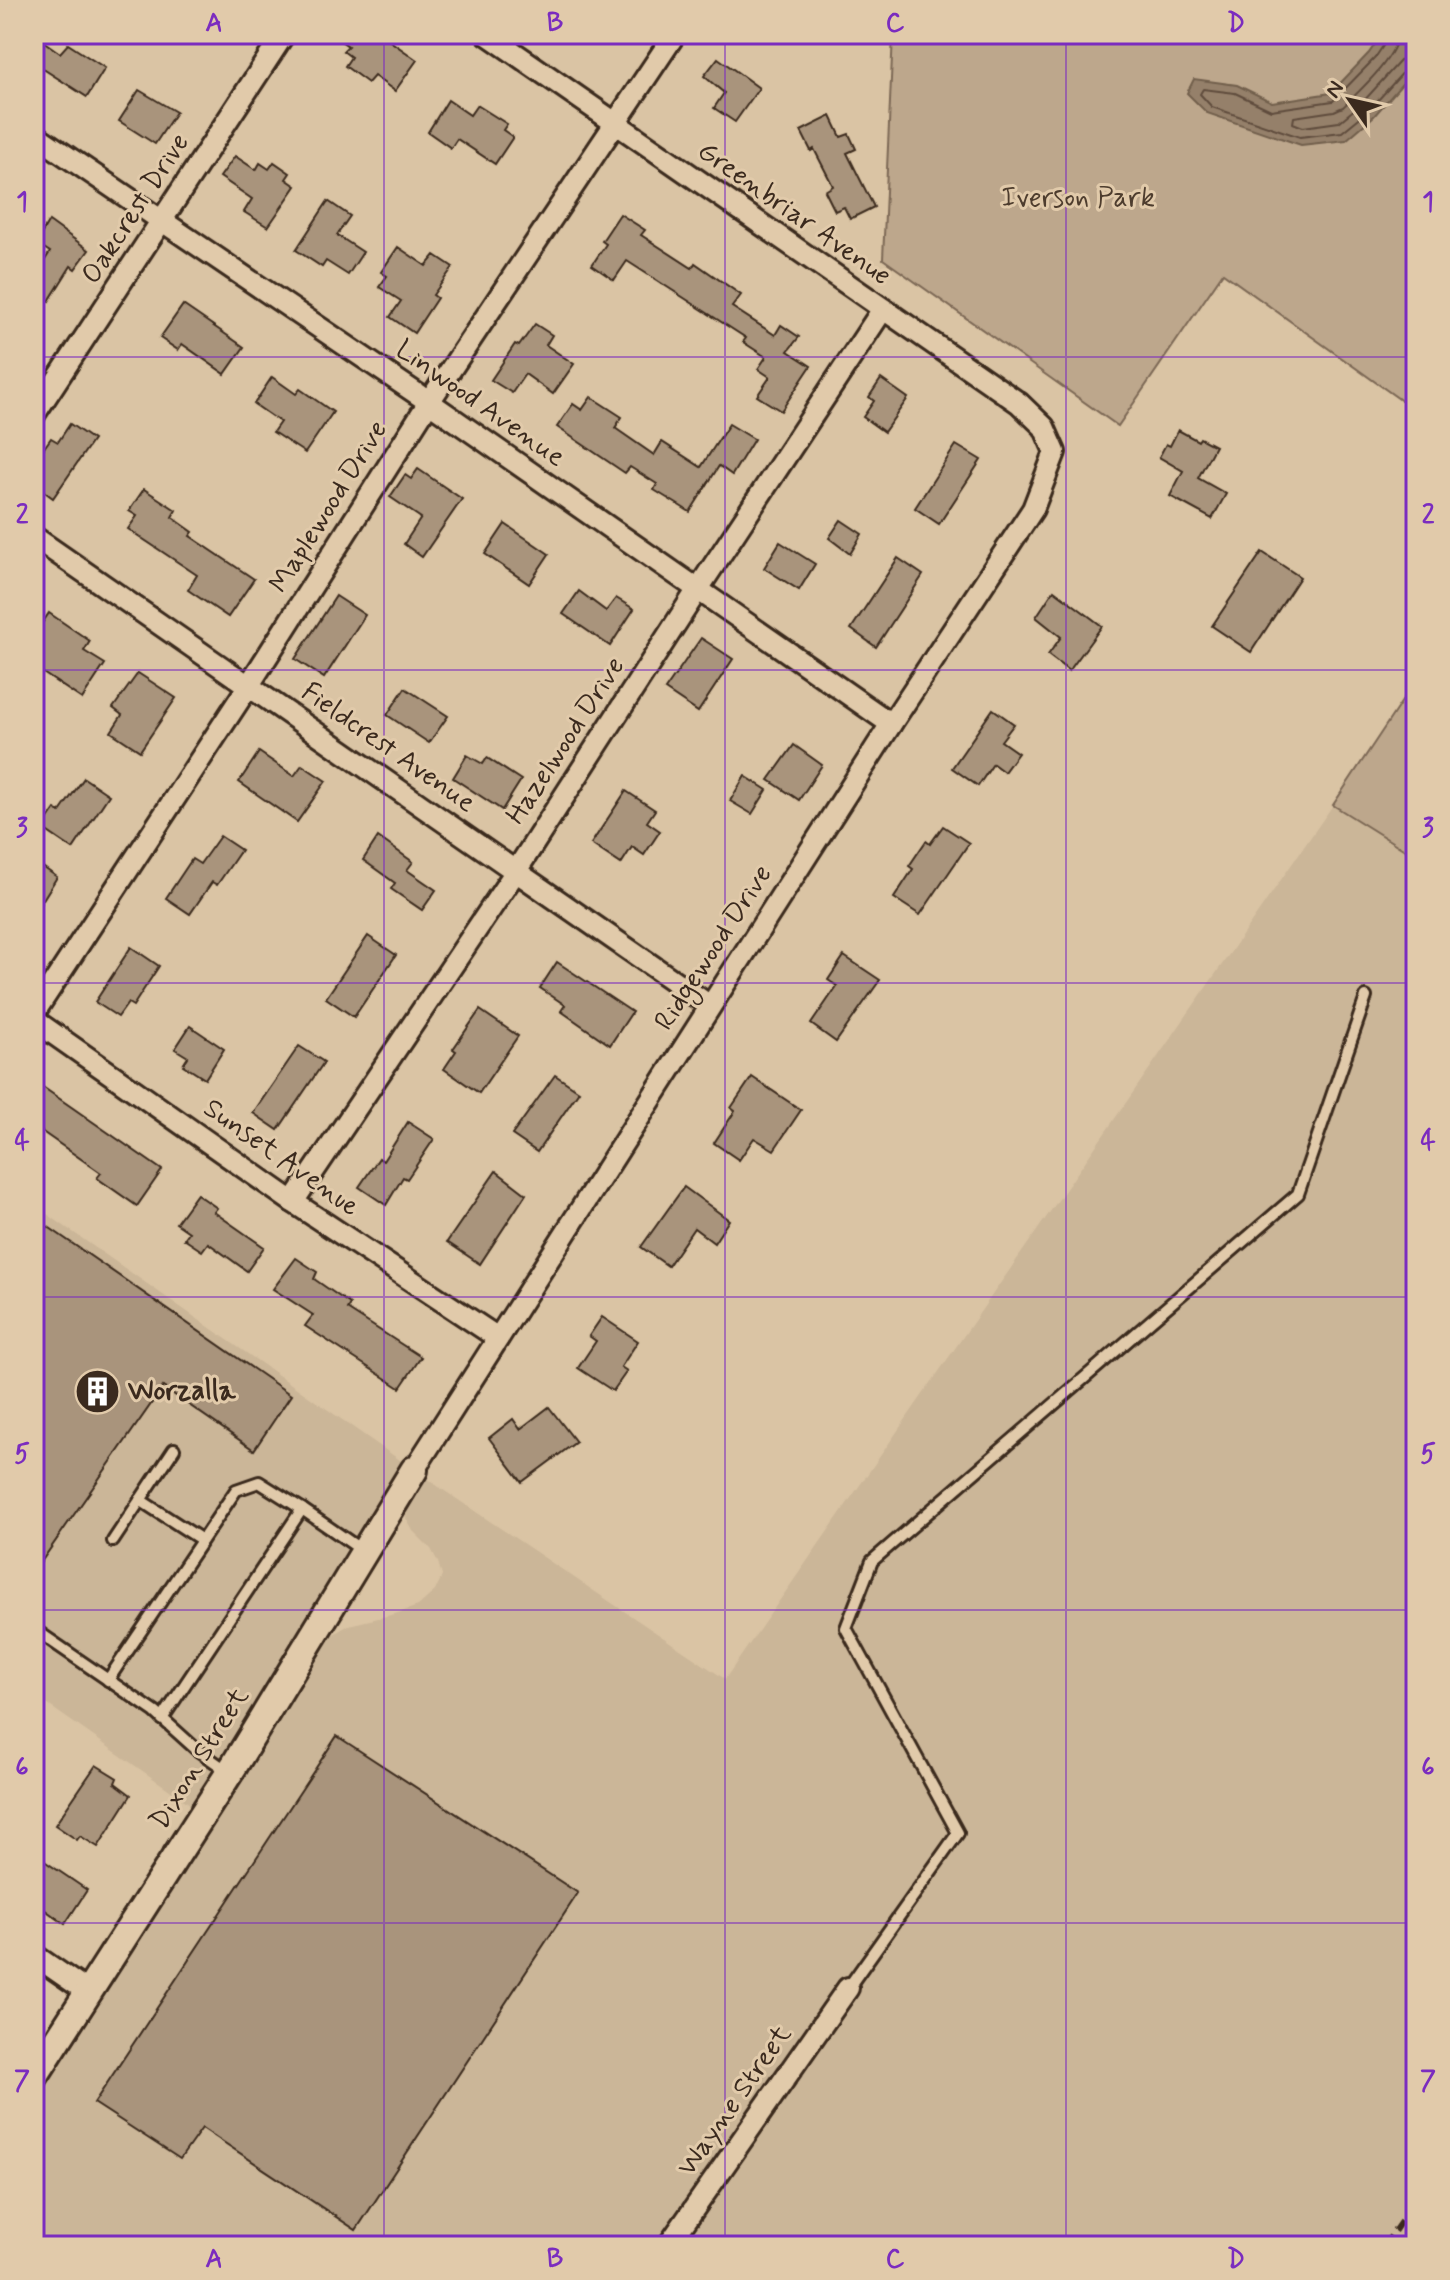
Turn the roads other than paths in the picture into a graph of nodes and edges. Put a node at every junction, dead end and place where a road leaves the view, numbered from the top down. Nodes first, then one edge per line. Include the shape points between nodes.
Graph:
1 (284, 34) edge
2 (487, 34) edge
3 (675, 34) edge
4 (614, 123) junction
5 (34, 134) edge
6 (163, 220) junction
7 (883, 309) junction
8 (429, 402) junction
9 (34, 415) edge
10 (1055, 452) joint
11 (34, 537) edge
12 (698, 589) junction
13 (249, 685) junction
14 (891, 724) junction
15 (516, 871) junction
16 (1366, 997) dead end
17 (710, 1006) junction
18 (34, 1013) edge
19 (34, 1020) edge
20 (293, 1202) junction
21 (498, 1338) junction
22 (174, 1449) dead end
23 (414, 1470) joint
24 (140, 1500) junction
25 (302, 1509) junction
26 (202, 1540) junction
27 (113, 1541) dead end
28 (364, 1551) junction
29 (34, 1629) edge
30 (108, 1680) junction
31 (162, 1719) junction
32 (230, 1773) junction
33 (34, 1955) edge
34 (848, 1988) joint
35 (89, 1993) junction
36 (34, 2077) edge
37 (668, 2246) edge

1 - 6 street, Oakcrest Drive
2 - 4 street, Greenbriar Avenue
3 - 4 street, Maplewood Drive
4 - 7 street, Greenbriar Avenue
4 - 8 street, Maplewood Drive
5 - 6 street, Linwood Avenue
6 - 8 street, Linwood Avenue
6 - 9 street, Oakcrest Drive
7 - 10 street, Greenbriar Avenue via 1019,403 1044,427
7 - 12 street, Hazelwood Drive
8 - 12 street, Linwood Avenue
8 - 13 street, Maplewood Drive
10 - 14 street, Ridgewood Drive via 1033,509
11 - 13 street, Fieldcrest Avenue
12 - 14 street, Linwood Avenue
12 - 15 street, Hazelwood Drive
13 - 15 street, Fieldcrest Avenue
13 - 18 street, Maplewood Drive
14 - 17 street, Ridgewood Drive
15 - 17 street, Fieldcrest Avenue
15 - 20 street, Hazelwood Drive
16 - 34 lane via 1298,1194 872,1561 846,1628 958,1833
17 - 21 street, Ridgewood Drive
19 - 20 street, Sunset Avenue
20 - 21 street, Sunset Avenue
21 - 23 street, Ridgewood Drive
22 - 24 lane
23 - 28 street, Dixon Street
24 - 26 lane
24 - 27 lane
25 - 26 lane via 259,1482 246,1485 236,1490
25 - 28 lane
25 - 31 lane
26 - 30 lane
28 - 32 street, Dixon Street
29 - 30 lane
30 - 31 lane
31 - 32 lane
32 - 35 street, Dixon Street
33 - 35 street
34 - 37 street, Wayne Street
35 - 36 street, Dixon Street

